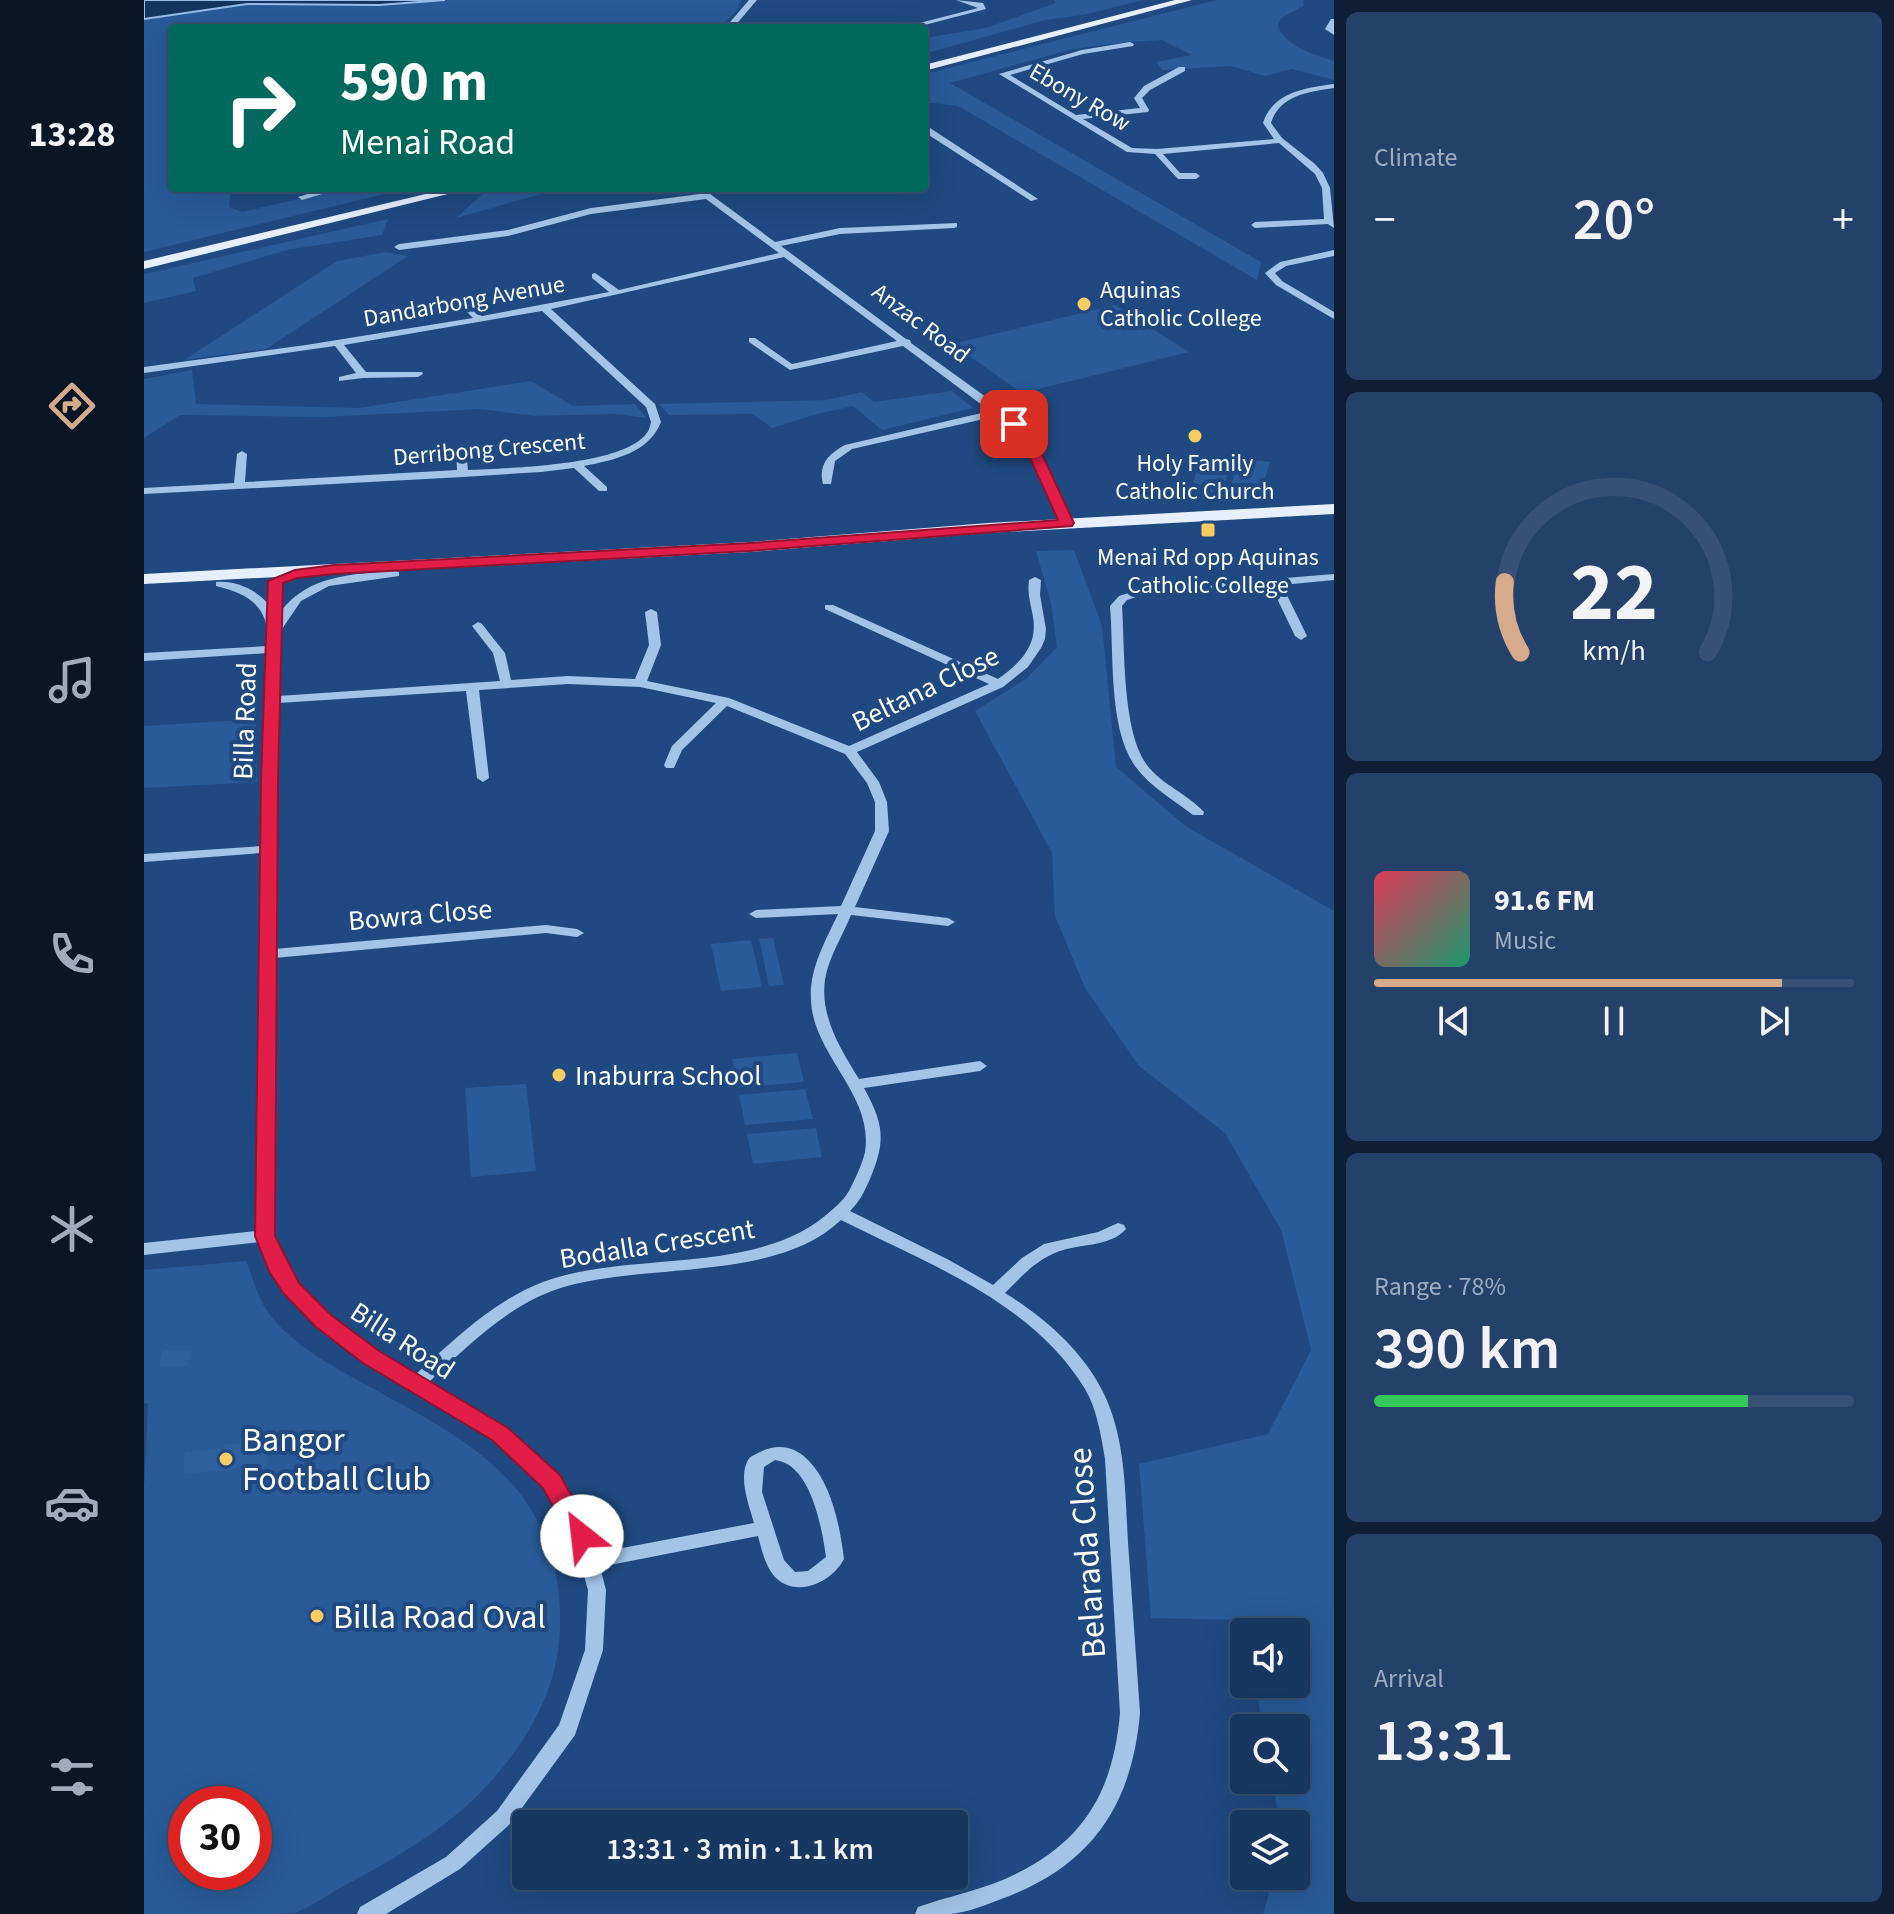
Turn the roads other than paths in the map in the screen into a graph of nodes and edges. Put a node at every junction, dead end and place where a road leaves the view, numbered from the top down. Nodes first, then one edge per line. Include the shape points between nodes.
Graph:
1 (753, 0) edge
2 (960, 0) edge
3 (1166, 0) edge
4 (1187, 0) edge
5 (1334, 21) edge
6 (732, 24) edge
7 (921, 24) edge
8 (1334, 33) edge
9 (1130, 44) dead end
10 (928, 64) edge
11 (928, 64) edge
12 (1182, 69) dead end
13 (1334, 86) edge
14 (1076, 117) junction
15 (928, 131) edge
16 (1277, 141) junction
17 (1157, 152) junction
18 (1196, 176) dead end
19 (1330, 184) edge
20 (314, 192) edge
21 (426, 192) edge
22 (449, 192) edge
23 (702, 192) edge
24 (706, 196) junction
25 (302, 197) dead end
26 (1034, 199) dead end
27 (1332, 223) edge
28 (954, 225) dead end
29 (1255, 225) dead end
30 (774, 245) junction
31 (399, 247) dead end
32 (787, 254) junction
33 (1334, 256) edge
34 (144, 262) edge
35 (595, 276) dead end
36 (617, 293) junction
37 (460, 300) dead end
38 (543, 307) junction
39 (1334, 316) edge
40 (481, 320) junction
41 (752, 340) dead end
42 (907, 342) junction
43 (338, 344) junction
44 (144, 370) edge
45 (418, 374) dead end
46 (363, 375) junction
47 (343, 379) dead end
48 (1000, 412) junction
49 (461, 450) dead end
50 (242, 454) dead end
51 (576, 464) junction
52 (463, 474) junction
53 (827, 482) dead end
54 (239, 485) junction
55 (603, 489) dead end
56 (144, 491) edge
57 (1334, 509) edge
58 (1334, 520) edge
59 (1069, 529) junction
60 (334, 570) junction
61 (395, 574) junction
62 (204, 576) junction
63 (1334, 577) edge
64 (144, 579) edge
65 (1035, 580) dead end
66 (276, 581) junction
67 (1276, 583) junction
68 (220, 584) junction
69 (144, 588) edge
70 (829, 607) dead end
71 (651, 612) dead end
72 (478, 626) dead end
73 (1301, 636) dead end
74 (275, 643) junction
75 (144, 657) edge
76 (506, 683) junction
77 (640, 683) junction
78 (999, 684) junction
79 (472, 686) junction
80 (273, 700) junction
81 (725, 701) junction
82 (849, 751) junction
83 (670, 765) dead end
84 (483, 778) dead end
85 (1198, 812) dead end
86 (269, 849) junction
87 (144, 858) edge
88 (846, 910) junction
89 (756, 914) dead end
90 (948, 922) dead end
91 (577, 933) dead end
92 (267, 954) junction
93 (980, 1066) dead end
94 (856, 1084) junction
95 (840, 1213) junction
96 (1118, 1229) dead end
97 (265, 1236) junction
98 (144, 1249) edge
99 (995, 1293) junction
100 (417, 1383) junction
101 (765, 1528) junction
102 (589, 1562) junction
103 (367, 1914) edge
104 (925, 1914) edge

1 - 6 street
2 - 7 street via 986,9
3 - 10 main road
4 - 11 main road
5 - 8 street via 1329,29
9 - 14 street, Ebony Row via 1003,74
12 - 14 street via 1147,88 1138,98 1145,110
13 - 16 street via 1281,101 1267,123
14 - 17 street, Ebony Row via 1130,150
15 - 26 street
16 - 17 street, Ebony Row
16 - 19 street
17 - 18 street via 1178,176
19 - 27 street
20 - 25 street
21 - 34 main road
22 - 34 main road
23 - 24 street, Anzac Road
24 - 30 street, Anzac Road
24 - 31 street via 591,211 508,233
27 - 29 street
28 - 30 street via 840,231
30 - 32 street, Anzac Road
32 - 36 street, Dandarbong Avenue
32 - 42 street, Anzac Road
33 - 39 street via 1279,277 1279,283
35 - 36 street
36 - 38 street, Dandarbong Avenue
37 - 40 street
38 - 40 street, Dandarbong Avenue
38 - 51 street, Derribong Crescent via 658,417 648,440
40 - 43 street, Dandarbong Avenue
41 - 42 street via 790,367
42 - 48 street, Anzac Road
43 - 44 street, Dandarbong Avenue
43 - 46 street
45 - 46 street
46 - 47 street
48 - 53 street via 849,447 832,455 825,467
48 - 59 street, Anzac Road via 1028,439
49 - 52 street
50 - 54 street
51 - 52 street, Derribong Crescent
51 - 55 street
52 - 54 street, Derribong Crescent
54 - 56 street, Derribong Crescent
57 - 59 main road
58 - 59 main road
59 - 60 main road
59 - 61 main road
60 - 62 main road
60 - 66 main road
61 - 66 main road
61 - 74 street via 329,582 306,591 289,606
62 - 64 main road
62 - 66 main road
63 - 67 street
65 - 78 street, Beltana Close via 1038,646
66 - 68 main road
66 - 74 street, Billa Road
67 - 73 street
67 - 85 street via 1138,593 1116,606 1134,754 1153,778
68 - 69 main road
68 - 74 street via 257,599 271,618
70 - 78 street
71 - 77 street via 655,645
72 - 76 street via 499,653
74 - 75 street
74 - 80 street, Billa Road
76 - 77 street
76 - 79 street
77 - 81 street
78 - 82 street, Beltana Close
79 - 80 street
79 - 84 street
80 - 86 street, Billa Road
81 - 82 street
81 - 83 street via 676,749
82 - 88 street, Bodalla Crescent via 873,782 883,816 882,831
86 - 87 street
86 - 92 street, Billa Road
88 - 89 street
88 - 90 street
88 - 94 street, Bodalla Crescent via 821,967 817,992 822,1022
91 - 92 street, Bowra Close via 546,929
92 - 97 street, Billa Road
93 - 94 street
94 - 95 street, Bodalla Crescent via 873,1127 874,1151 860,1187
95 - 99 street, Belarada Close
95 - 100 street, Bodalla Crescent via 766,1253 582,1276 549,1286 469,1336
96 - 99 street via 1093,1241 1044,1251
97 - 98 street
97 - 100 street, Billa Road via 291,1288 323,1321
99 - 104 street, Belarada Close via 1063,1349 1091,1384 1107,1421 1115,1472 1129,1734 1120,1780 1094,1824 1067,1852 1011,1885
100 - 102 street, Billa Road via 500,1434 551,1481 582,1536
101 - 101 street via 753,1492 755,1463 764,1455 793,1455 813,1479 835,1559 817,1577 790,1576 779,1569
101 - 102 street
102 - 103 street, Billa Road via 597,1590 594,1650 568,1729 504,1817 453,1863

